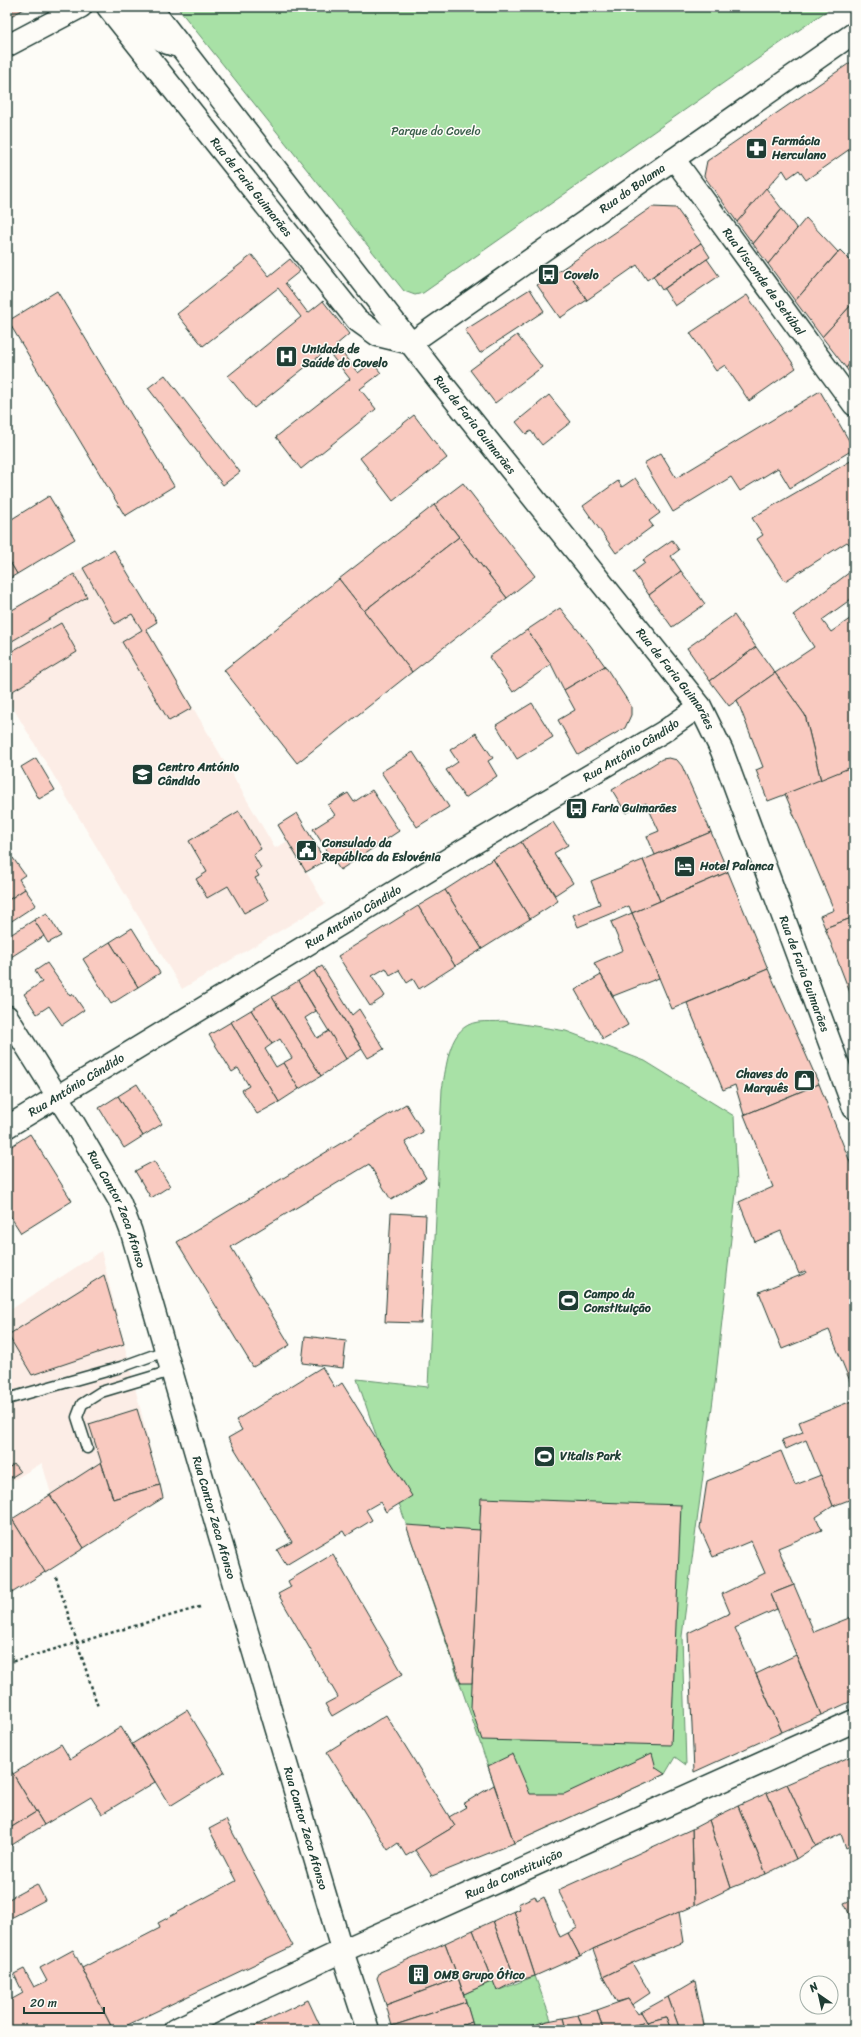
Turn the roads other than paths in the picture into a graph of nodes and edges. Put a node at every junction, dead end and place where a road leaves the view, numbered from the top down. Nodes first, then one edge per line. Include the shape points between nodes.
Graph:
1 (81, 7) edge
2 (108, 7) edge
3 (128, 7) edge
4 (150, 7) edge
5 (854, 33) edge
6 (7, 46) edge
7 (180, 46) junction
8 (674, 159) junction
9 (411, 343) junction
10 (854, 405) edge
11 (700, 706) junction
12 (7, 1016) edge
13 (847, 1076) edge
14 (56, 1097) junction
15 (854, 1108) edge
16 (7, 1127) edge
17 (168, 1361) junction
18 (7, 1399) edge
19 (87, 1448) dead end
20 (854, 1721) edge
21 (342, 1951) junction
22 (175, 2030) edge
23 (368, 2030) edge

1 - 6 street
2 - 9 main road, Rua de Faria Guimarães via 357,320 378,335
3 - 7 street via 160,41 170,46
4 - 7 main road, Rua de Faria Guimarães
5 - 8 street, Rua do Bolama
7 - 9 main road, Rua de Faria Guimarães
8 - 9 street, Rua do Bolama
8 - 10 street, Rua Visconde de Setúbal
9 - 11 main road, Rua de Faria Guimarães
11 - 13 main road, Rua de Faria Guimarães via 722,751
11 - 14 street, Rua António Cândido via 663,732
12 - 14 street, Rua Cantor Zeca Afonso
13 - 15 main road, Rua de Faria Guimarães
14 - 16 street, Rua António Cândido
14 - 17 street, Rua Cantor Zeca Afonso via 120,1202 131,1231
17 - 18 lane via 121,1367
17 - 19 lane via 101,1392 82,1404 77,1416
17 - 21 street, Rua Cantor Zeca Afonso
20 - 21 main road, Rua da Constituição
21 - 22 main road, Rua da Constituição
21 - 23 main road

